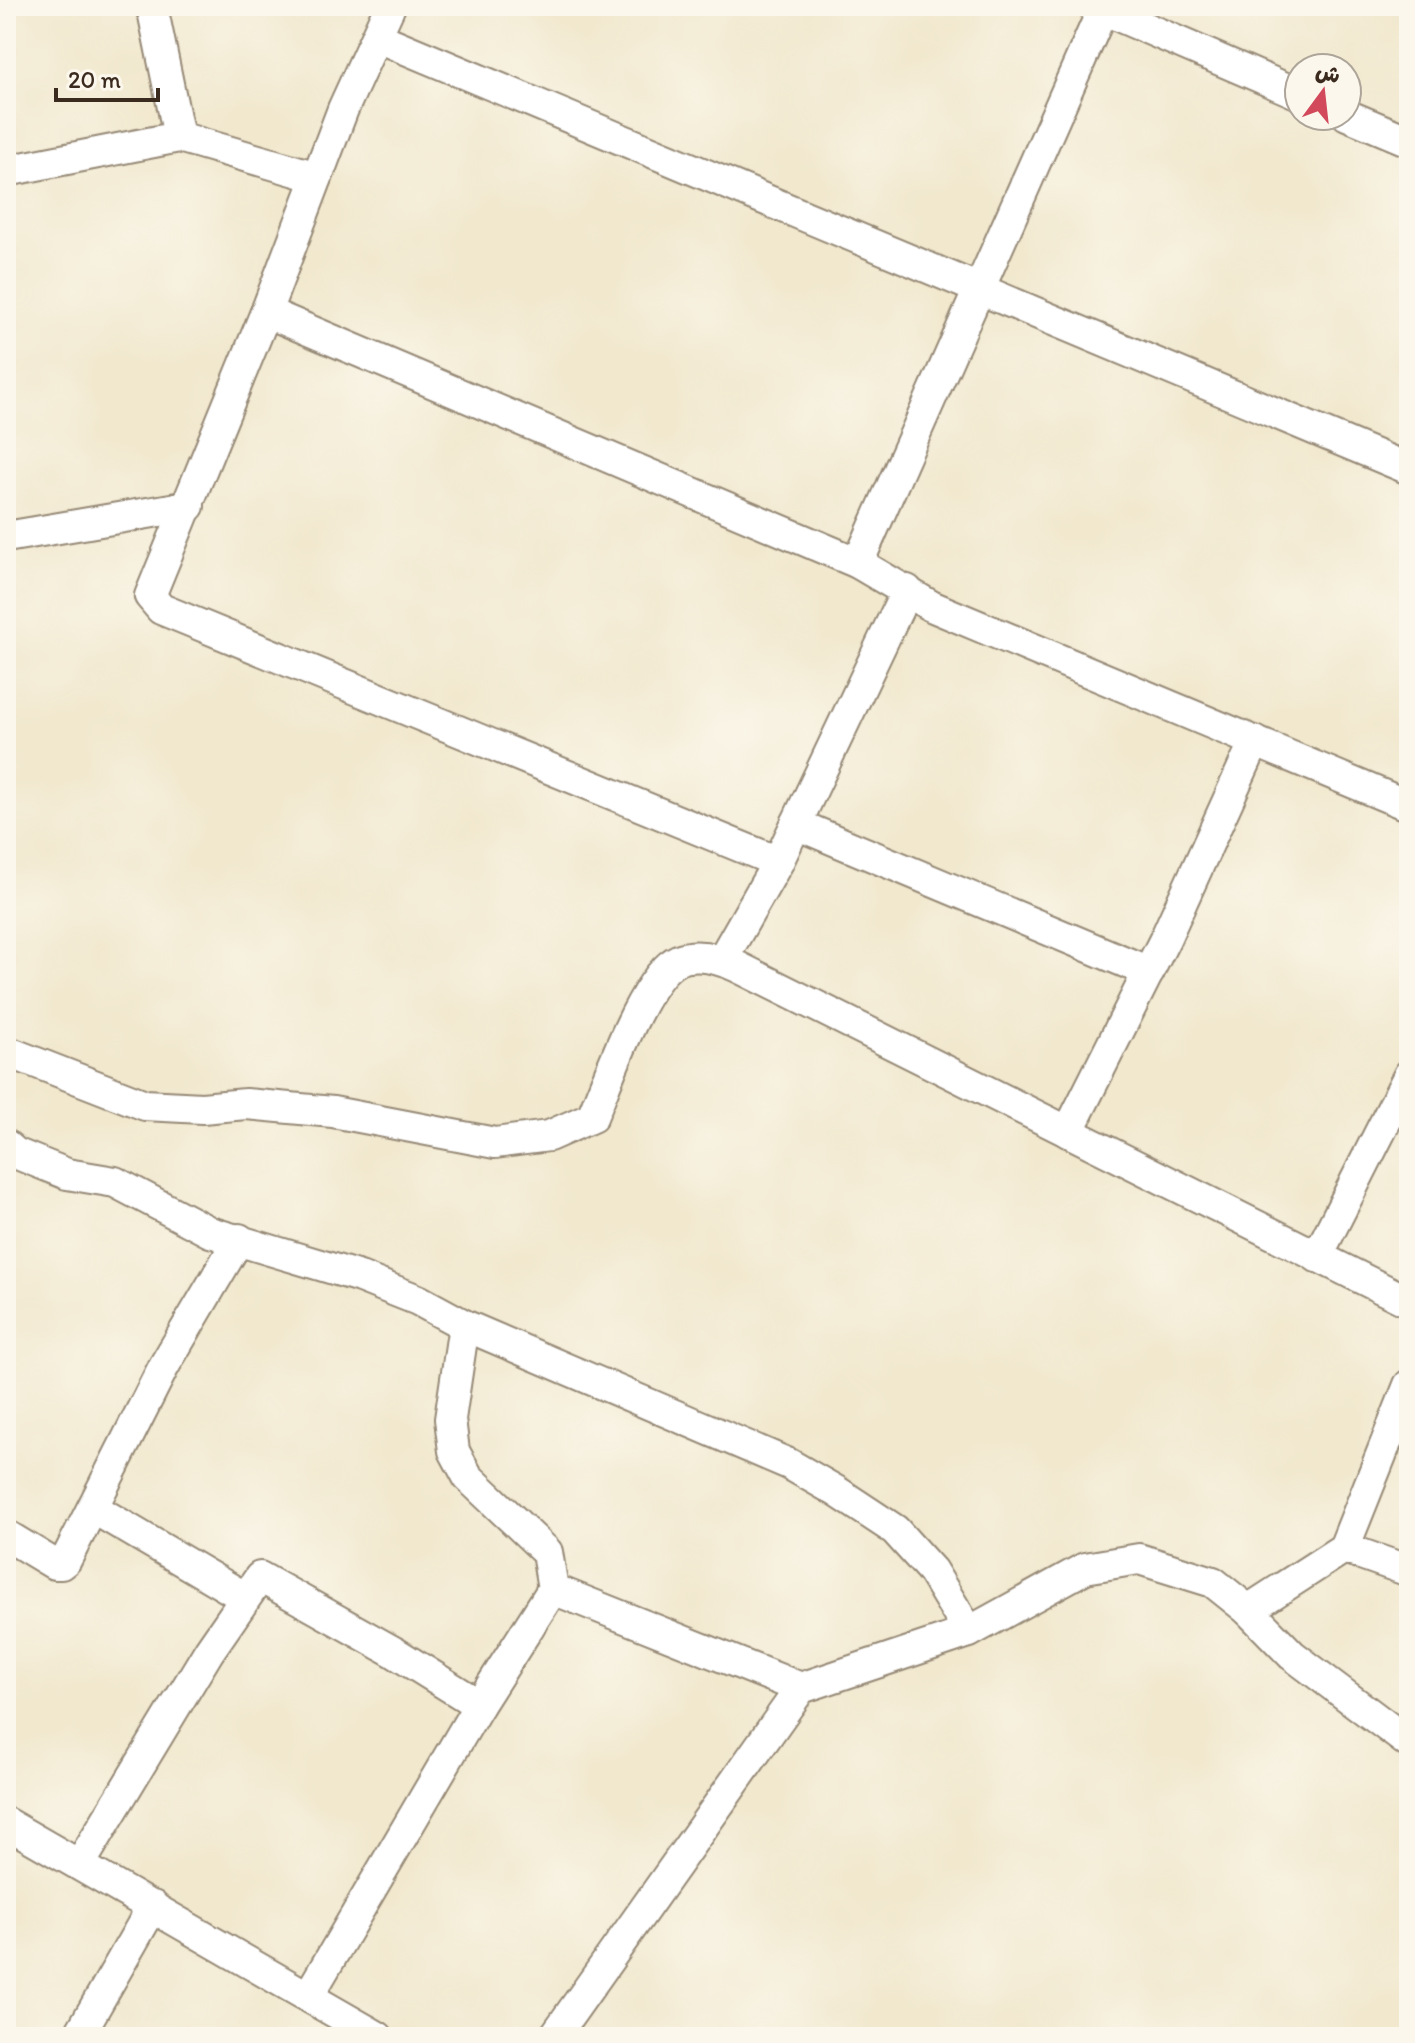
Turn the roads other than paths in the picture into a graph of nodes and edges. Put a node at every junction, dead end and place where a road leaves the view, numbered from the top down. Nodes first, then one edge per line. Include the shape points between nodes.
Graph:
1 (152, 6) edge
2 (390, 6) edge
3 (1099, 8) edge
4 (377, 37) junction
5 (1283, 87) edge
6 (1363, 122) edge
7 (179, 137) junction
8 (1409, 141) edge
9 (6, 171) edge
10 (317, 177) junction
11 (980, 289) junction
12 (266, 312) junction
13 (1409, 469) edge
14 (189, 506) junction
15 (6, 537) edge
16 (858, 563) junction
17 (907, 590) junction
18 (1255, 741) junction
19 (1409, 806) edge
20 (796, 824) junction
21 (778, 862) junction
22 (722, 960) junction
23 (1149, 972) junction
24 (6, 1051) edge
25 (1409, 1075) edge
26 (1397, 1128) edge
27 (1068, 1132) junction
28 (6, 1145) edge
29 (239, 1239) junction
30 (1317, 1257) junction
31 (1409, 1302) edge
32 (464, 1325) junction
33 (1409, 1385) edge
34 (93, 1508) junction
35 (6, 1535) edge
36 (1344, 1548) junction
37 (1409, 1571) edge
38 (553, 1589) junction
39 (244, 1597) junction
40 (1248, 1610) junction
41 (969, 1632) junction
42 (801, 1688) junction
43 (479, 1705) junction
44 (1409, 1743) edge
45 (6, 1823) edge
46 (80, 1864) junction
47 (153, 1906) junction
48 (309, 1995) junction
49 (78, 2037) edge
50 (378, 2037) edge
51 (554, 2037) edge

1 - 7 street
2 - 4 street
3 - 5 street
3 - 11 street
4 - 10 street
4 - 11 street
6 - 8 street
7 - 9 street
7 - 10 street
10 - 12 street
11 - 13 street
11 - 16 street
12 - 14 street
12 - 16 street
14 - 15 street
14 - 21 street via 150,596 161,609
16 - 17 street
17 - 18 street via 931,606
17 - 20 street
18 - 19 street
18 - 23 street
20 - 21 street
20 - 23 street
21 - 22 street
22 - 24 street via 676,960 653,983 592,1117 549,1136 495,1143 333,1112 246,1104 145,1105
22 - 27 street
23 - 27 street
25 - 26 street
26 - 30 street
27 - 30 street
28 - 29 street via 67,1174 115,1182 196,1226
29 - 32 street via 360,1277
29 - 34 street via 164,1366
30 - 31 street
32 - 38 street via 450,1419 454,1451 468,1477 547,1552
32 - 41 street via 762,1452 836,1491 895,1530 932,1571
33 - 36 street
34 - 35 street via 61,1564
34 - 39 street
36 - 37 street
36 - 40 street
38 - 42 street
38 - 43 street
39 - 43 street via 254,1580 269,1579
39 - 46 street
40 - 41 street via 1213,1582 1139,1559 1085,1568
40 - 44 street via 1292,1655
41 - 42 street
42 - 51 street
43 - 48 street
45 - 46 street
46 - 47 street
47 - 48 street
47 - 49 street
48 - 50 street

